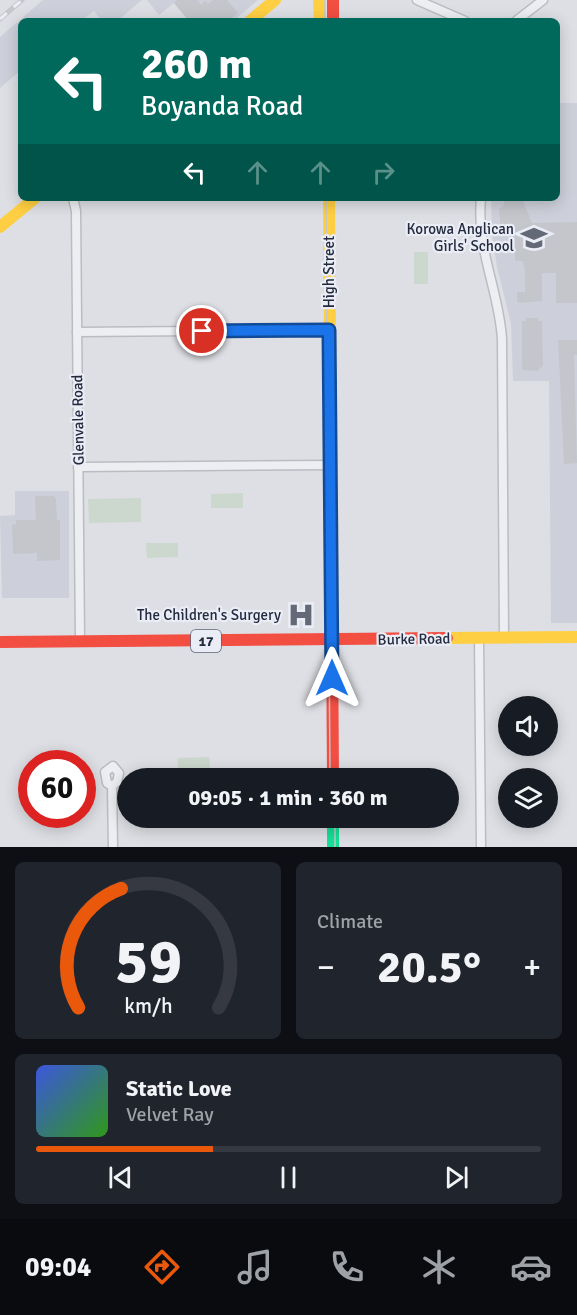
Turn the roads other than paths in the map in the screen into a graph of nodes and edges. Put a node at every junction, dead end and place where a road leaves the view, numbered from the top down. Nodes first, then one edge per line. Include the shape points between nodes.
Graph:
1 (275, 0) edge
2 (320, 0) edge
3 (333, 0) edge
4 (417, 0) edge
5 (543, 0) edge
6 (254, 18) edge
7 (320, 18) edge
8 (333, 18) edge
9 (458, 18) edge
10 (520, 18) edge
11 (31, 201) edge
12 (74, 201) edge
13 (329, 201) edge
14 (481, 201) edge
15 (0, 227) edge
16 (329, 330) junction
17 (77, 332) junction
18 (330, 465) junction
19 (78, 467) junction
20 (577, 637) edge
21 (479, 638) junction
22 (504, 638) junction
23 (332, 640) junction
24 (0, 642) edge
25 (80, 642) junction
26 (333, 768) edge
27 (112, 786) dead end
28 (333, 828) edge
29 (113, 847) edge
30 (333, 847) edge
31 (481, 847) edge

1 - 6 main road
2 - 7 main road
3 - 8 main road
4 - 9 street
5 - 10 street
11 - 15 main road
12 - 17 street, Glenvale Road
13 - 16 main road, High Street
14 - 22 street via 483,253 498,306 502,339
16 - 17 street
16 - 18 main road, High Street
17 - 19 street, Glenvale Road
18 - 19 street
18 - 23 main road, High Street
19 - 25 street, Glenvale Road
20 - 22 main road, Burke Road / 17
21 - 22 main road, Burke Road / 17
21 - 23 main road, Burke Road / 17
21 - 31 street
23 - 25 main road, Burke Road / 17
23 - 26 main road, High Street
24 - 25 main road, Burke Road / 17
27 - 29 street
28 - 30 main road

